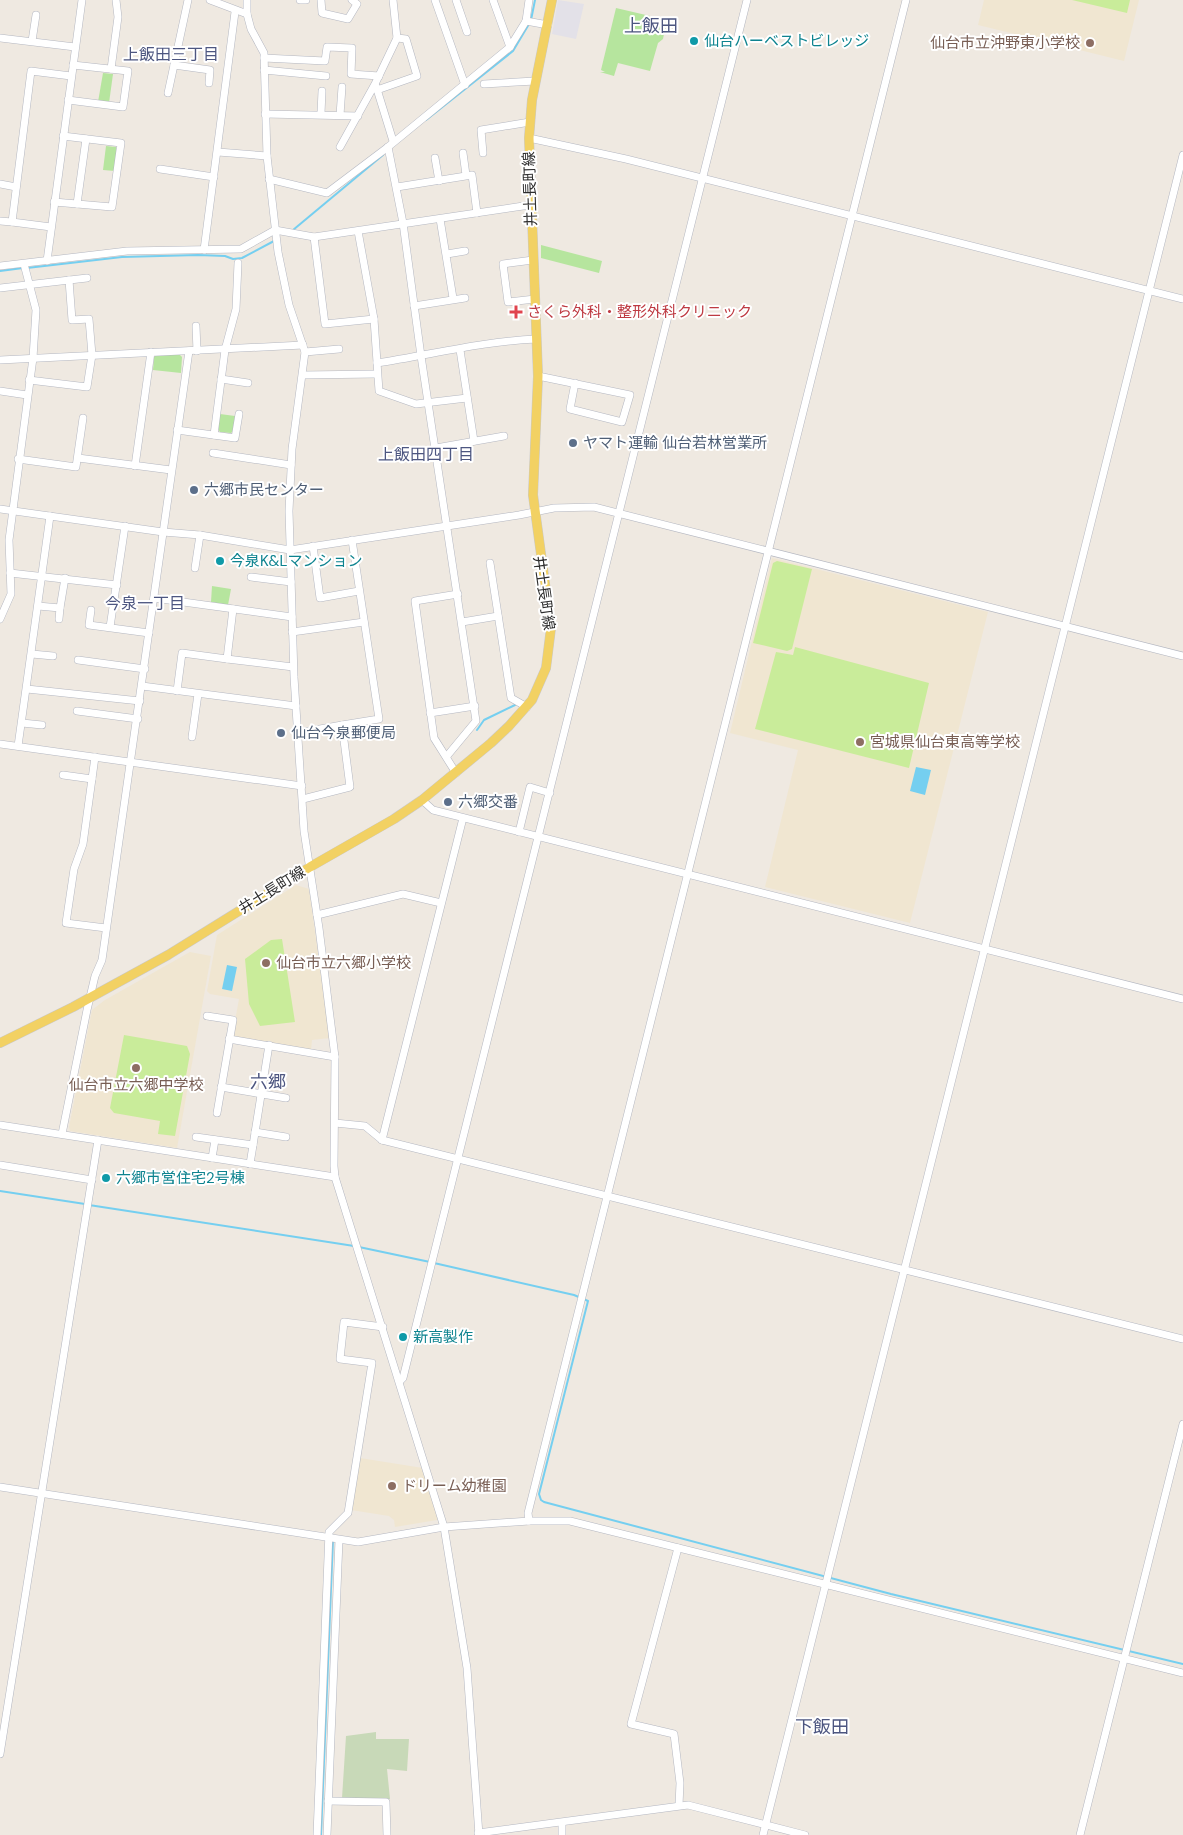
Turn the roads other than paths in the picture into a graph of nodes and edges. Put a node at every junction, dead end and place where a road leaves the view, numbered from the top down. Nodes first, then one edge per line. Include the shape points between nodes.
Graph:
1 (82, 0) edge
2 (116, 0) edge
3 (188, 0) edge
4 (210, 0) edge
5 (230, 0) edge
6 (246, 0) edge
7 (300, 0) edge
8 (306, 0) edge
9 (322, 0) edge
10 (352, 0) edge
11 (394, 0) edge
12 (435, 0) edge
13 (456, 0) edge
14 (493, 0) edge
15 (529, 0) edge
16 (552, 0) edge
17 (747, 0) edge
18 (906, 0) edge
19 (233, 10) junction
20 (247, 14) junction
21 (36, 15) dead end
22 (530, 22) junction
23 (548, 25) junction
24 (467, 32) dead end
25 (0, 38) edge
26 (397, 38) junction
27 (32, 41) junction
28 (75, 47) junction
29 (510, 47) junction
30 (264, 58) junction
31 (73, 65) junction
32 (174, 65) junction
33 (111, 69) junction
34 (264, 70) junction
35 (71, 76) junction
36 (326, 76) dead end
37 (379, 76) junction
38 (535, 81) junction
39 (209, 83) dead end
40 (484, 84) dead end
41 (465, 85) junction
42 (342, 87) dead end
43 (376, 87) junction
44 (322, 92) dead end
45 (168, 93) dead end
46 (68, 100) junction
47 (321, 113) junction
48 (265, 114) junction
49 (340, 114) junction
50 (358, 116) junction
51 (530, 122) junction
52 (63, 136) junction
53 (529, 138) junction
54 (86, 139) junction
55 (340, 146) dead end
56 (390, 148) junction
57 (218, 152) junction
58 (463, 153) dead end
59 (483, 153) dead end
60 (1183, 155) edge
61 (267, 156) junction
62 (435, 158) dead end
63 (160, 169) dead end
64 (466, 176) junction
65 (214, 178) junction
66 (269, 179) junction
67 (704, 179) junction
68 (439, 181) junction
69 (0, 184) edge
70 (16, 187) junction
71 (397, 187) junction
72 (54, 202) junction
73 (77, 204) junction
74 (530, 206) junction
75 (477, 213) junction
76 (853, 216) junction
77 (440, 219) junction
78 (0, 221) edge
79 (12, 222) junction
80 (403, 223) junction
81 (51, 227) junction
82 (275, 230) junction
83 (358, 231) junction
84 (314, 237) junction
85 (204, 250) junction
86 (465, 251) dead end
87 (447, 254) junction
88 (533, 260) junction
89 (47, 261) junction
90 (238, 263) dead end
91 (0, 266) edge
92 (25, 267) junction
93 (87, 278) dead end
94 (68, 280) junction
95 (30, 284) junction
96 (0, 288) edge
97 (1150, 291) junction
98 (453, 298) junction
99 (465, 298) dead end
100 (535, 299) junction
101 (1183, 299) edge
102 (414, 306) junction
103 (374, 320) junction
104 (196, 326) dead end
105 (538, 339) junction
106 (304, 348) junction
107 (340, 349) dead end
108 (225, 350) junction
109 (460, 350) junction
110 (189, 351) junction
111 (197, 351) junction
112 (151, 352) junction
113 (92, 355) junction
114 (421, 356) junction
115 (33, 358) junction
116 (0, 360) edge
117 (377, 363) junction
118 (378, 374) junction
119 (303, 375) junction
120 (538, 376) junction
121 (222, 379) junction
122 (28, 380) junction
123 (248, 383) dead end
124 (575, 383) junction
125 (0, 391) edge
126 (27, 395) junction
127 (467, 398) junction
128 (429, 404) junction
129 (239, 414) dead end
130 (83, 418) dead end
131 (177, 430) junction
132 (214, 435) junction
133 (504, 436) dead end
134 (474, 441) junction
135 (436, 448) junction
136 (213, 453) dead end
137 (78, 458) junction
138 (18, 459) junction
139 (291, 465) junction
140 (135, 466) junction
141 (171, 470) junction
142 (0, 509) edge
143 (11, 511) junction
144 (534, 512) junction
145 (620, 512) junction
146 (50, 516) junction
147 (125, 526) junction
148 (448, 526) junction
149 (163, 532) junction
150 (200, 535) junction
151 (352, 540) junction
152 (313, 546) junction
153 (290, 550) junction
154 (768, 551) junction
155 (490, 563) dead end
156 (195, 568) dead end
157 (10, 573) junction
158 (43, 575) junction
159 (251, 577) dead end
160 (65, 578) junction
161 (291, 582) junction
162 (117, 585) junction
163 (359, 591) junction
164 (458, 594) junction
165 (154, 598) junction
166 (38, 606) junction
167 (60, 608) junction
168 (233, 609) junction
169 (91, 610) dead end
170 (1, 615) edge
171 (498, 616) junction
172 (292, 617) junction
173 (60, 619) dead end
174 (364, 622) junction
175 (462, 622) junction
176 (110, 627) junction
177 (1066, 627) junction
178 (292, 632) junction
179 (149, 633) junction
180 (32, 654) junction
181 (53, 656) dead end
182 (1183, 656) edge
183 (226, 659) junction
184 (78, 660) dead end
185 (293, 668) junction
186 (145, 669) junction
187 (142, 686) junction
188 (27, 689) junction
189 (177, 691) junction
190 (198, 694) junction
191 (140, 701) junction
192 (296, 706) junction
193 (475, 706) junction
194 (527, 707) junction
195 (77, 711) dead end
196 (430, 713) junction
197 (138, 719) junction
198 (22, 723) junction
199 (42, 725) dead end
200 (342, 725) junction
201 (298, 733) junction
202 (192, 737) dead end
203 (0, 744) edge
204 (18, 746) junction
205 (447, 756) junction
206 (95, 757) junction
207 (132, 762) junction
208 (456, 773) junction
209 (63, 774) dead end
210 (92, 779) junction
211 (302, 786) junction
212 (550, 792) junction
213 (303, 799) junction
214 (422, 800) junction
215 (463, 818) junction
216 (519, 832) junction
217 (539, 837) junction
218 (310, 866) junction
219 (688, 874) junction
220 (442, 902) junction
221 (317, 915) junction
222 (106, 928) junction
223 (985, 948) junction
224 (90, 998) junction
225 (1183, 999) edge
226 (207, 1016) dead end
227 (230, 1040) junction
228 (0, 1043) edge
229 (269, 1045) junction
230 (335, 1057) junction
231 (221, 1087) junction
232 (261, 1093) junction
233 (286, 1098) dead end
234 (217, 1113) dead end
235 (335, 1123) junction
236 (0, 1125) edge
237 (255, 1132) junction
238 (62, 1134) junction
239 (196, 1137) dead end
240 (286, 1137) dead end
241 (98, 1140) junction
242 (215, 1140) junction
243 (382, 1140) junction
244 (253, 1145) junction
245 (212, 1158) junction
246 (458, 1158) junction
247 (250, 1164) junction
248 (0, 1165) edge
249 (335, 1177) junction
250 (92, 1180) junction
251 (607, 1196) junction
252 (904, 1272) junction
253 (383, 1327) junction
254 (1183, 1339) edge
255 (400, 1381) junction
256 (1183, 1424) edge
257 (0, 1488) edge
258 (43, 1494) junction
259 (529, 1521) junction
260 (444, 1527) junction
261 (334, 1539) junction
262 (678, 1548) junction
263 (827, 1583) junction
264 (1126, 1654) junction
265 (1183, 1673) edge
266 (0, 1754) edge
267 (328, 1801) junction
268 (679, 1805) junction
269 (562, 1823) junction
270 (765, 1825) junction
271 (479, 1834) edge
272 (317, 1835) edge
273 (327, 1835) edge
274 (387, 1835) edge
275 (562, 1835) edge
276 (763, 1835) edge
277 (805, 1835) edge
278 (1080, 1835) edge

1 - 28 street
2 - 33 street via 118,16
3 - 32 street
4 - 19 street
5 - 19 street
6 - 20 street
7 - 8 street
9 - 10 street via 322,12 348,19 357,4
11 - 26 street
12 - 41 street
13 - 24 street
14 - 29 street
15 - 22 street
16 - 23 main road, 井土長町線
17 - 67 street
18 - 76 street
19 - 20 street
19 - 57 street
20 - 30 street
21 - 27 street
22 - 23 street
22 - 29 street
23 - 38 main road, 井土長町線
25 - 27 street
26 - 37 street
26 - 43 street via 406,39 418,76
27 - 28 street
28 - 31 street
29 - 41 street
30 - 34 street
30 - 37 street via 325,61 327,47 352,48 351,74
31 - 33 street
31 - 35 street
32 - 39 street via 210,70
32 - 45 street
33 - 46 street via 128,71 123,107
34 - 36 street
34 - 48 street
35 - 46 street
35 - 70 street via 31,71
37 - 43 street
38 - 40 street
38 - 51 main road, 井土長町線
41 - 56 street
42 - 49 street
43 - 50 street
43 - 56 street
44 - 47 street
46 - 52 street
47 - 48 street
47 - 49 street
48 - 61 street
49 - 50 street
50 - 55 street
51 - 53 main road, 井土長町線
51 - 59 street via 481,130
52 - 54 street
52 - 72 street
53 - 67 street
53 - 74 main road, 井土長町線
54 - 73 street
54 - 73 street via 121,143 112,207
56 - 66 street via 327,193
56 - 71 street
57 - 61 street
57 - 65 street
58 - 64 street
60 - 97 street
61 - 66 street
62 - 68 street
63 - 65 street
64 - 68 street
64 - 75 street via 472,175
65 - 85 street
66 - 82 street
67 - 76 street
67 - 145 street
68 - 71 street
69 - 70 street
70 - 79 street
71 - 80 street
72 - 73 street
72 - 81 street
74 - 75 street
74 - 88 main road, 井土長町線
75 - 77 street
76 - 97 street
76 - 154 street
77 - 80 street
77 - 87 street
78 - 79 street
79 - 81 street
80 - 83 street
80 - 102 street
81 - 89 street
82 - 84 street
82 - 85 street via 241,249
82 - 106 street via 289,304
83 - 84 street
83 - 103 street
84 - 103 street via 325,324
85 - 89 street via 127,251
86 - 87 street
87 - 98 street
88 - 100 main road, 井土長町線
88 - 100 street via 503,264 508,302
89 - 92 street
90 - 108 street via 236,309
91 - 92 street
92 - 95 street
93 - 94 street
94 - 95 street
94 - 113 street via 72,320 89,319
95 - 96 street
95 - 115 street via 36,310
97 - 101 street
97 - 177 street
98 - 99 street
98 - 102 street
100 - 105 main road, 井土長町線
102 - 114 street
103 - 117 street
104 - 111 street
105 - 109 street via 499,341
105 - 120 main road, 井土長町線
106 - 107 street
106 - 108 street
106 - 119 street
108 - 111 street
108 - 121 street
109 - 114 street
109 - 127 street
110 - 111 street
110 - 112 street
110 - 131 street
112 - 113 street
112 - 140 street
113 - 115 street
113 - 122 street via 87,387
114 - 117 street
114 - 128 street
115 - 116 street
115 - 122 street
117 - 118 street
118 - 119 street
118 - 128 street via 379,391 416,404
119 - 139 street
120 - 124 street
120 - 144 main road, 井土長町線 via 532,482
121 - 123 street
121 - 132 street
122 - 126 street
124 - 124 street via 630,395 622,422 570,409
125 - 126 street
126 - 138 street
127 - 128 street
127 - 134 street
128 - 135 street
129 - 132 street via 235,438
130 - 137 street
131 - 132 street
131 - 141 street
133 - 134 street
134 - 135 street
135 - 148 street
136 - 139 street
137 - 138 street via 76,468
137 - 140 street
138 - 143 street
139 - 153 street
140 - 141 street
141 - 149 street
142 - 143 street
143 - 146 street
143 - 157 street via 8,540
144 - 145 street via 584,507
144 - 148 street
144 - 194 main road, 井土長町線 via 550,640 542,680
145 - 154 street
145 - 212 street
146 - 147 street
146 - 158 street
147 - 149 street
147 - 162 street
148 - 151 street
148 - 164 street
149 - 150 street
149 - 165 street
150 - 153 street
150 - 156 street
151 - 152 street
151 - 163 street
152 - 153 street
152 - 163 street via 320,598
153 - 161 street
154 - 177 street
154 - 219 street
155 - 171 street
157 - 158 street
157 - 170 street via 10,594
158 - 160 street
158 - 166 street
159 - 161 street
160 - 162 street
160 - 167 street
161 - 172 street
162 - 176 street
163 - 174 street
164 - 175 street
164 - 196 street via 415,601
165 - 168 street
165 - 179 street
166 - 167 street
166 - 180 street
167 - 173 street
168 - 172 street
168 - 183 street
169 - 176 street via 89,625
171 - 175 street
171 - 194 street via 511,698
172 - 178 street
174 - 178 street
174 - 200 street via 379,719
175 - 193 street
176 - 179 street
177 - 182 street
177 - 223 street
178 - 185 street
179 - 186 street
180 - 181 street
180 - 188 street
183 - 185 street
183 - 189 street via 182,654
184 - 186 street
185 - 192 street
186 - 187 street
187 - 189 street
187 - 191 street
188 - 191 street
188 - 198 street
189 - 190 street
190 - 192 street
190 - 202 street
191 - 197 street
192 - 201 street
193 - 196 street
193 - 205 street via 476,721
194 - 208 main road, 井土長町線
195 - 197 street
196 - 205 street via 434,738
197 - 207 street
198 - 199 street
198 - 204 street
200 - 201 street
200 - 213 street via 350,787
201 - 211 street
203 - 204 street
204 - 206 street
205 - 208 street
206 - 207 street
206 - 210 street
207 - 211 street
207 - 222 street
208 - 214 main road, 井土長町線
209 - 210 street
210 - 222 street via 83,844 74,869 66,923
211 - 213 street
212 - 216 street via 530,787
212 - 217 street
213 - 218 street
214 - 215 street via 434,810
214 - 218 main road, 井土長町線
215 - 216 street
215 - 220 street
216 - 217 street
217 - 219 street
217 - 246 street
218 - 221 street
218 - 224 main road, 井土長町線 via 168,955
219 - 223 street
219 - 251 street
220 - 221 street via 404,894
220 - 243 street
221 - 230 street
222 - 224 street via 102,960
223 - 225 street
223 - 252 street
224 - 228 main road, 井土長町線
224 - 238 street
226 - 227 street via 233,1020
227 - 229 street
227 - 231 street
229 - 230 street
229 - 232 street
230 - 235 street
231 - 232 street
231 - 234 street
232 - 233 street
232 - 237 street
235 - 243 street via 365,1126
235 - 249 street
236 - 238 street
237 - 240 street
237 - 244 street
238 - 241 street
239 - 242 street
241 - 245 street
241 - 250 street
242 - 244 street
242 - 245 street
243 - 246 street
244 - 247 street
245 - 247 street
246 - 251 street
246 - 255 street
247 - 249 street
248 - 250 street
249 - 253 street
250 - 258 street
251 - 252 street
251 - 259 street via 528,1513
252 - 254 street
252 - 263 street
253 - 255 street
253 - 261 street via 344,1322 340,1359 372,1363 348,1513 329,1532
255 - 260 street
256 - 264 street
257 - 258 street
258 - 261 street
258 - 266 street
259 - 260 street
259 - 262 street via 570,1521
260 - 261 street via 358,1542
260 - 271 street via 467,1668
261 - 267 street
261 - 272 street
262 - 263 street
262 - 268 street via 631,1724 674,1734 680,1783
263 - 264 street
263 - 270 street
264 - 265 street
264 - 278 street
267 - 273 street
267 - 274 street via 386,1802
268 - 269 street
268 - 270 street
269 - 271 street
269 - 275 street
270 - 276 street
270 - 277 street

